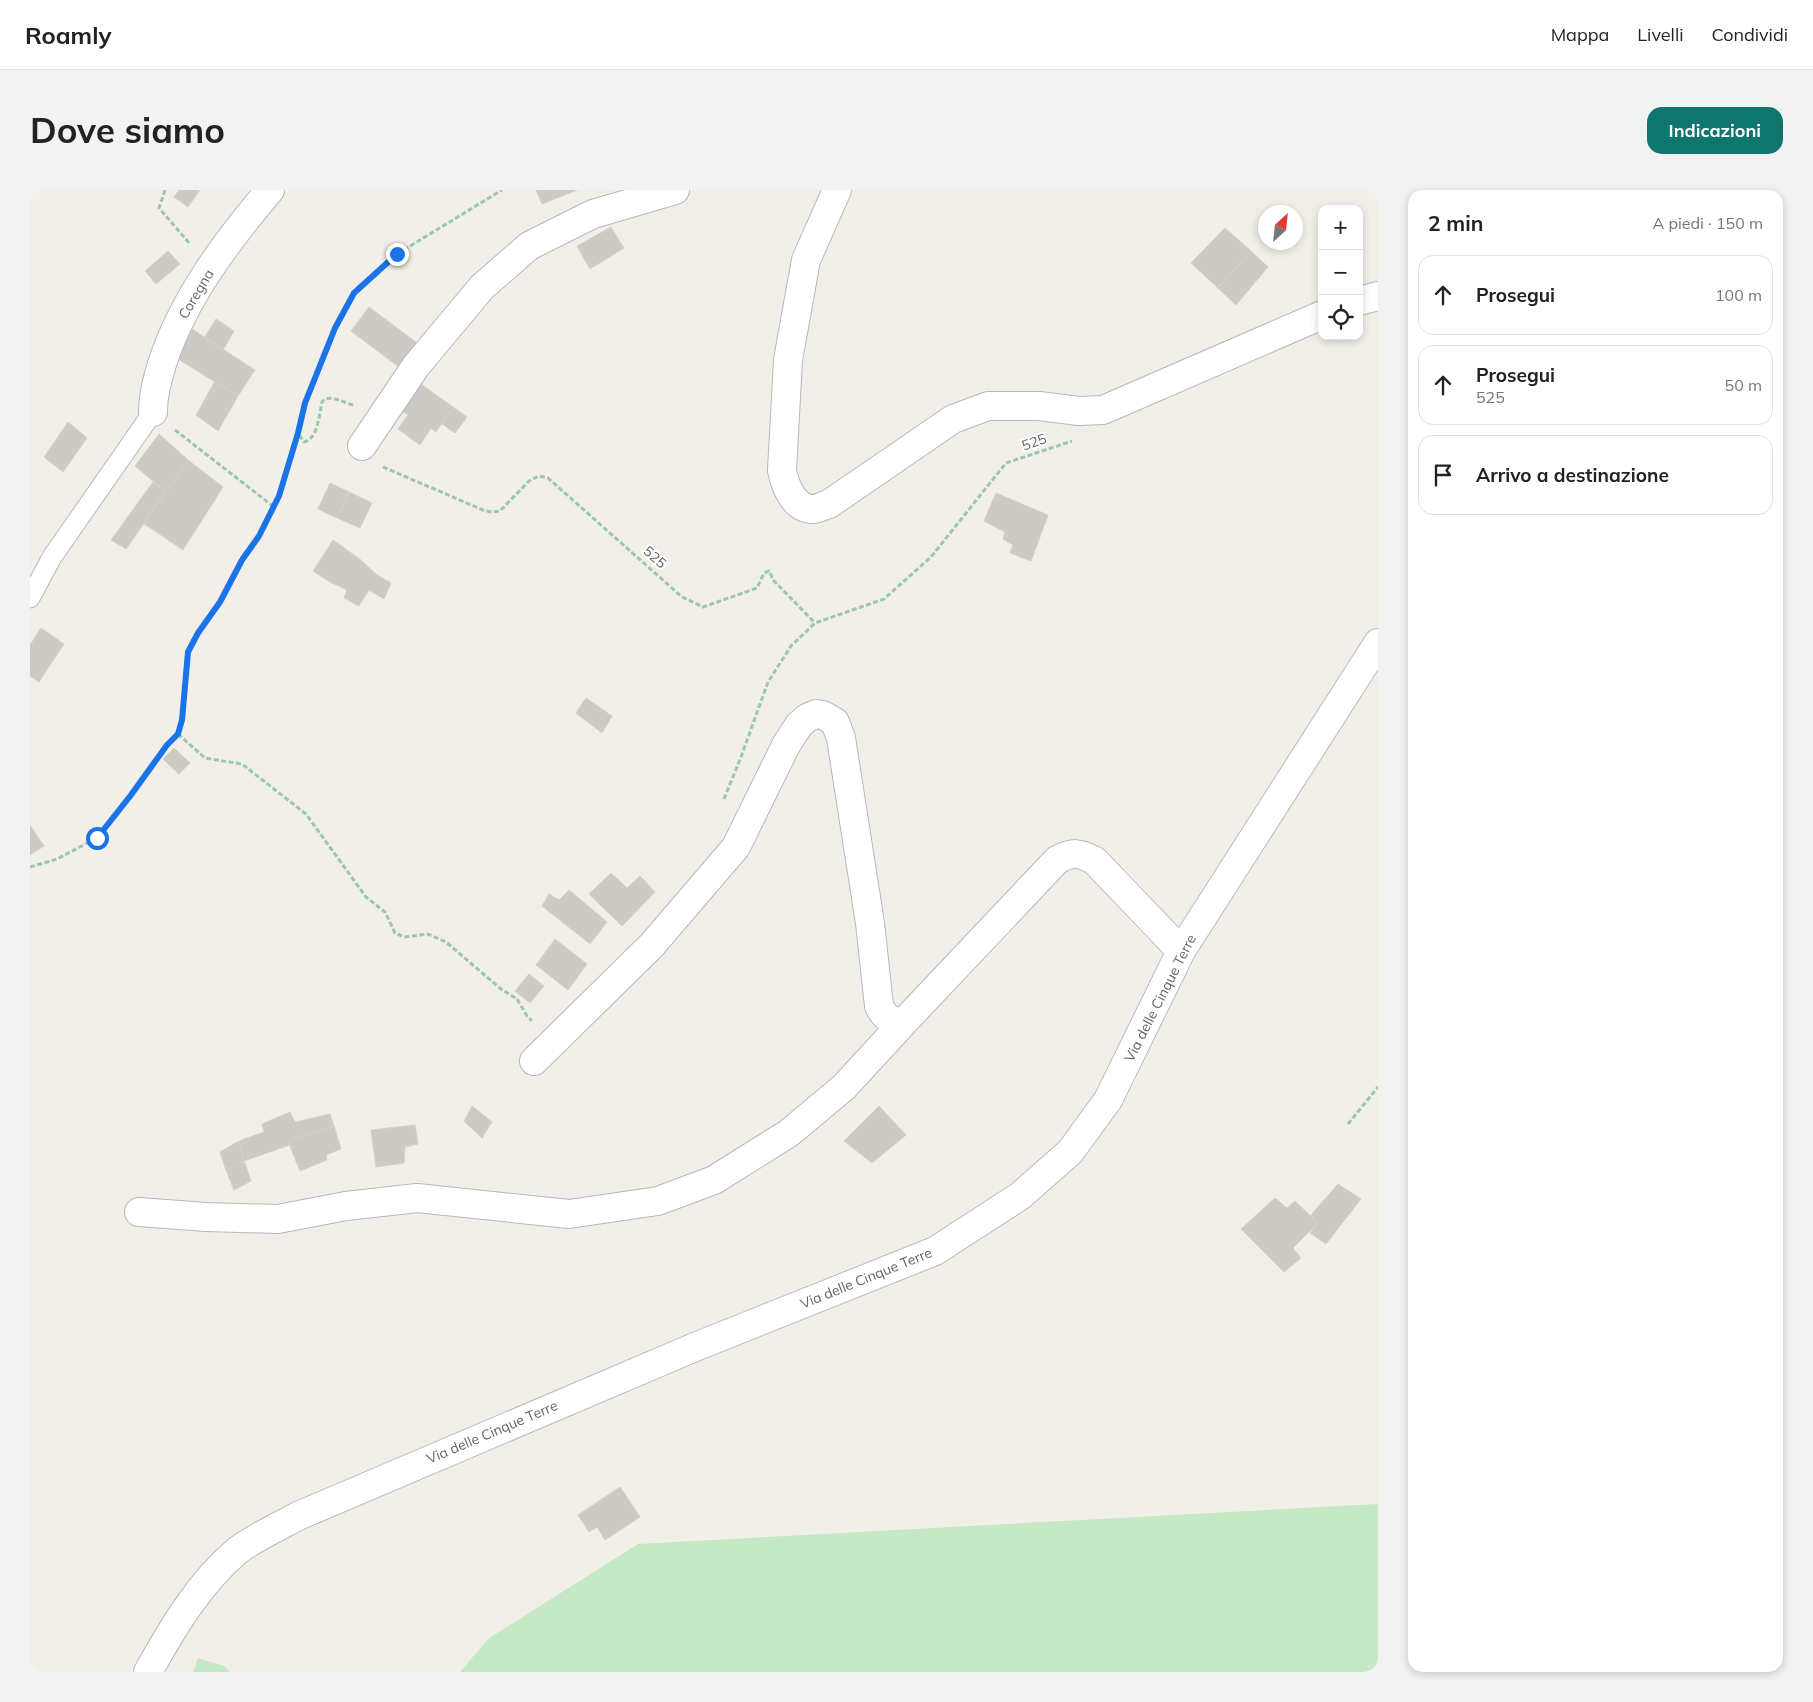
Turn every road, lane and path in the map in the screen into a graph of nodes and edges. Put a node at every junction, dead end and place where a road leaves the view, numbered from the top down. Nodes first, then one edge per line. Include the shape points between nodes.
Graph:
1 (165, 190) edge
2 (270, 190) edge
3 (502, 190) edge
4 (675, 190) edge
5 (838, 190) edge
6 (211, 268) junction
7 (1378, 296) edge
8 (1363, 300) edge
9 (1318, 316) edge
10 (153, 412) junction
11 (298, 433) junction
12 (1080, 438) dead end
13 (362, 446) junction
14 (274, 507) junction
15 (30, 598) edge
16 (815, 624) junction
17 (1378, 643) edge
18 (178, 734) junction
19 (722, 803) dead end
20 (30, 867) edge
21 (1181, 952) junction
22 (902, 1024) junction
23 (539, 1055) joint
24 (1378, 1087) edge
25 (1348, 1124) dead end
26 (139, 1212) dead end
27 (148, 1672) edge

1 - 6 path via 159,208
2 - 6 street, Coregna
3 - 11 path via 397,254 354,293 335,328 305,403
4 - 13 street via 593,214 529,246 482,287 416,366
5 - 9 street via 806,260 788,360 782,470 792,496 801,505 814,509 829,504 953,419 988,406 1103,410
6 - 10 street, Coregna via 186,307 168,348 153,396
7 - 8 street
10 - 14 path
10 - 15 lane via 52,557
11 - 13 path via 304,442 309,441 314,435 322,402 329,398 356,406 359,410
11 - 14 path
12 - 16 path, 525 via 1006,463 931,557 884,598
13 - 16 path, 525 via 374,462 391,471 491,512 500,511 529,481 539,476 548,478 682,597 703,607 708,606 757,588 769,570 774,581
14 - 18 path via 188,652
16 - 19 path via 791,646 768,682
17 - 21 street, Via delle Cinque Terre
18 - 20 path via 97,838 58,859
18 - 23 path via 206,758 242,764 306,814 366,897 385,912 395,933 404,937 428,934 446,942 517,1000 541,1029 534,1044
21 - 22 street via 1095,861 1083,854 1066,855 1057,860
21 - 27 street, Via delle Cinque Terre via 1108,1100 1070,1152 1020,1196 934,1251 695,1347 298,1516 238,1550 210,1578
22 - 23 street via 886,1017 879,1006 870,923 841,738 834,722 816,714 799,725 786,745 736,846 652,945
22 - 26 street via 844,1087 788,1133 714,1180 658,1201 569,1214 416,1198 346,1206 278,1219
24 - 25 path

